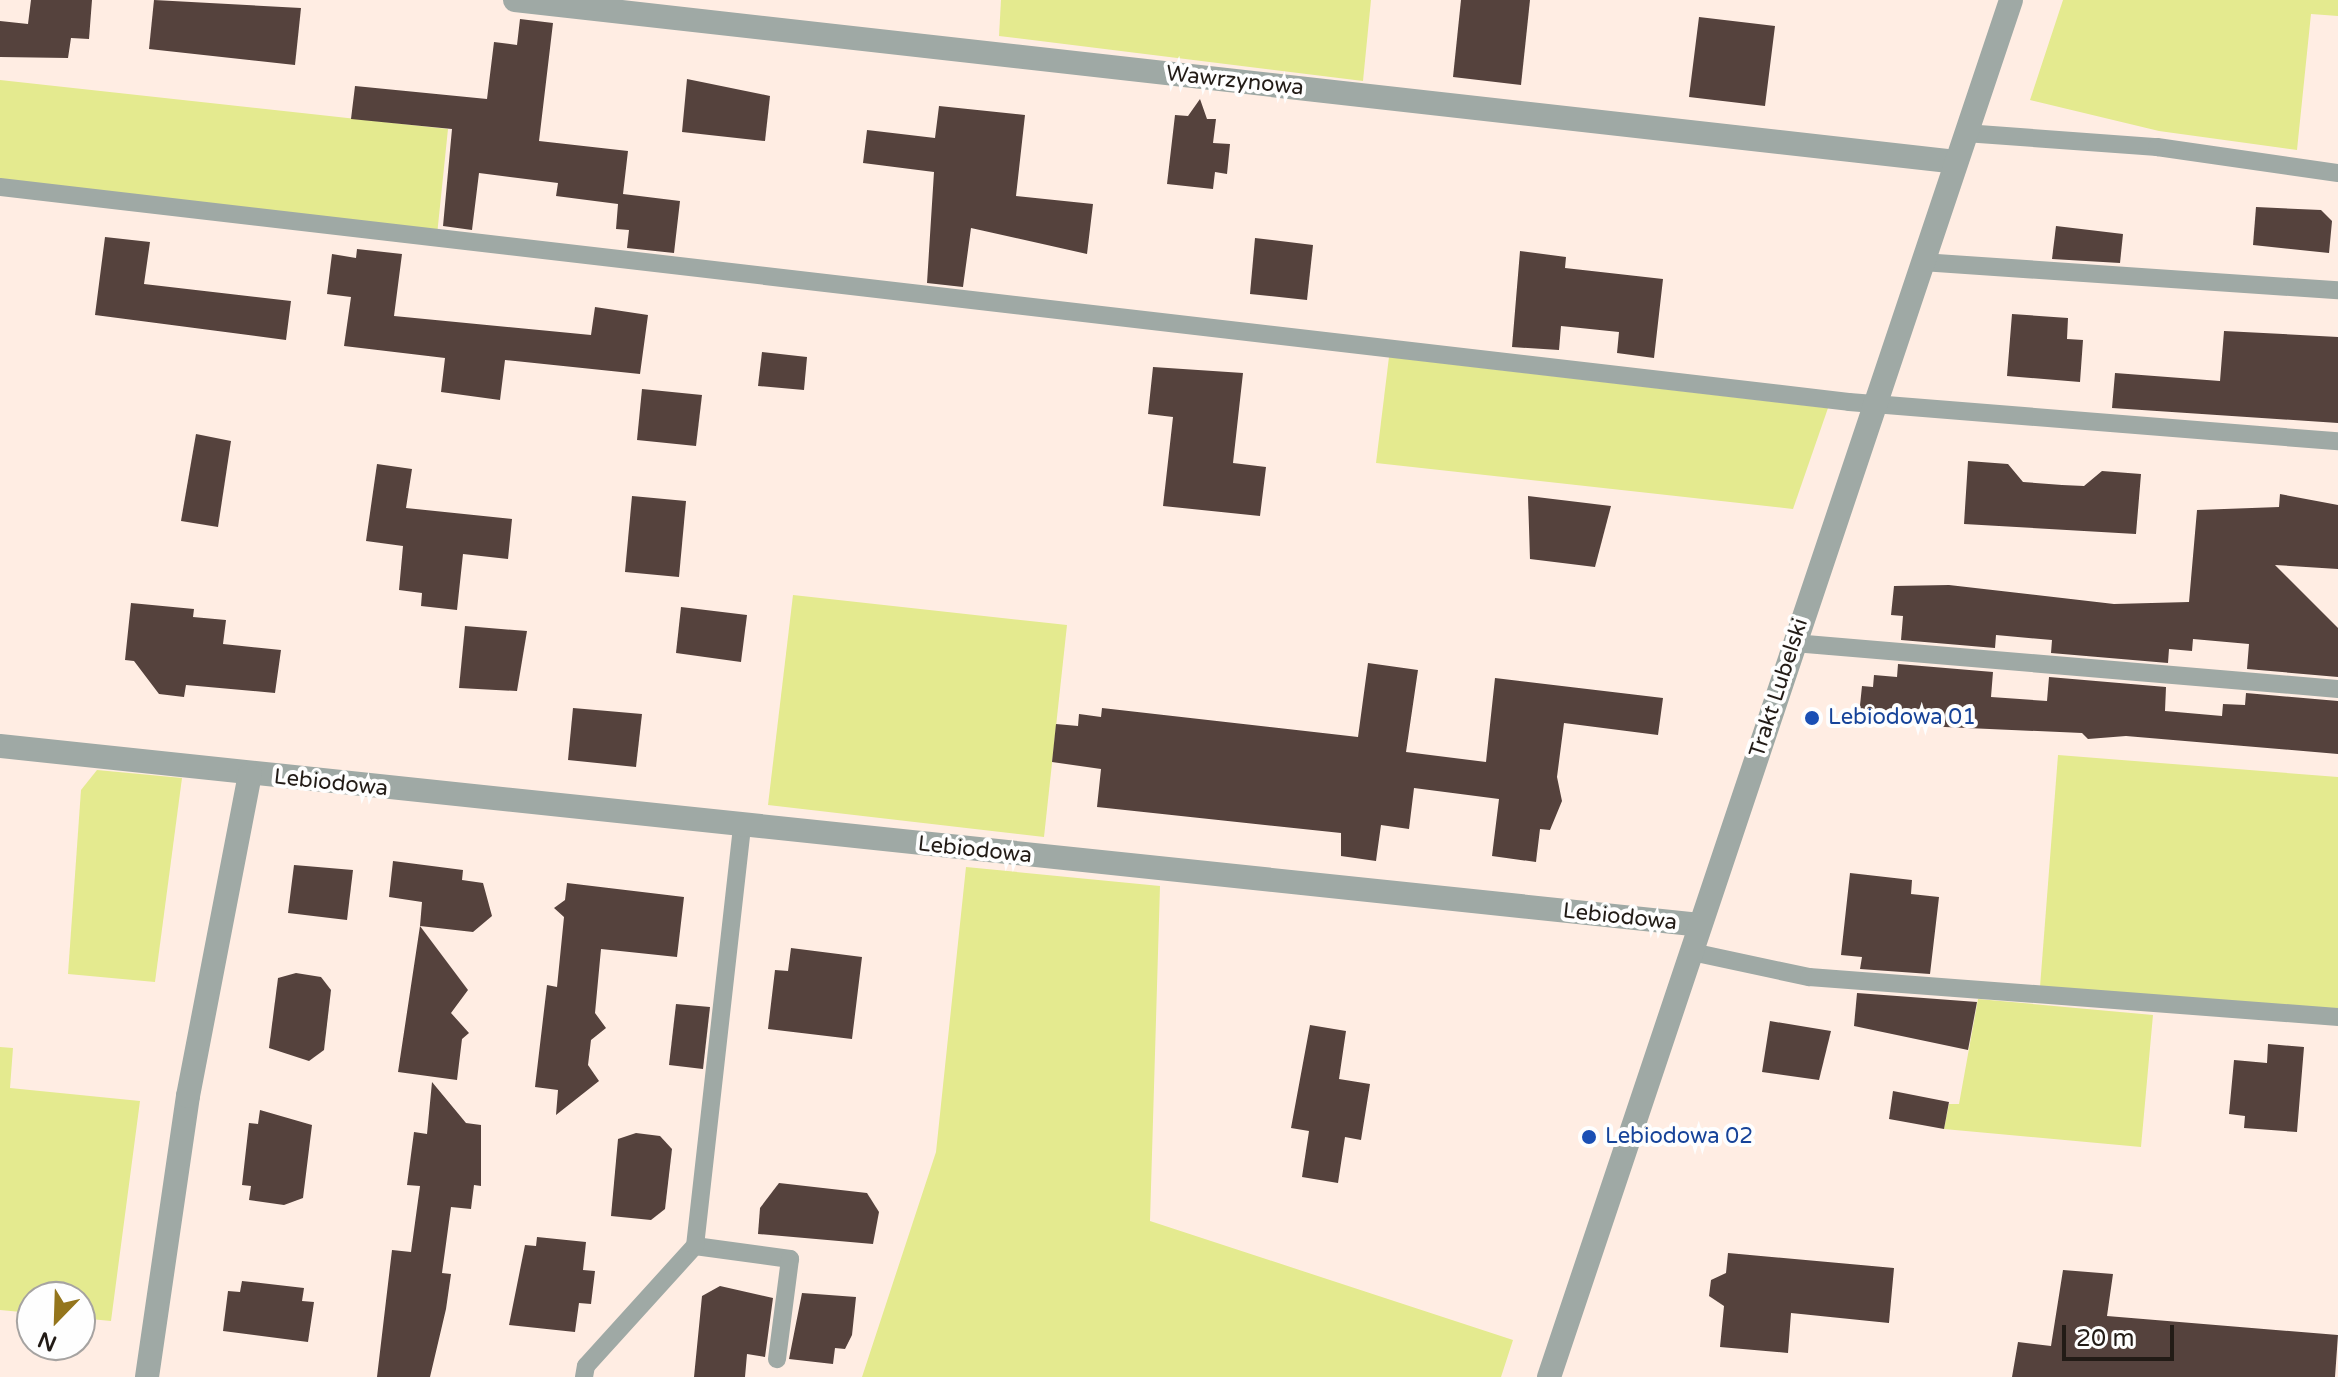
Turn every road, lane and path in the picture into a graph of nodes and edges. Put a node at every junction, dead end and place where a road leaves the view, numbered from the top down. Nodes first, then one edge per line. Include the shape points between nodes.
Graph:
1 (515, 0) edge
2 (2011, 0) edge
3 (1965, 133) junction
4 (1956, 162) junction
5 (2338, 173) edge
6 (0, 187) edge
7 (1922, 262) junction
8 (2338, 290) edge
9 (1873, 404) junction
10 (2338, 441) edge
11 (1794, 643) junction
12 (2338, 689) edge
13 (0, 746) edge
14 (250, 775) junction
15 (742, 825) junction
16 (1700, 925) junction
17 (1692, 952) junction
18 (2338, 1017) edge
19 (695, 1246) junction
20 (777, 1359) dead end
21 (147, 1377) edge
22 (584, 1377) edge
23 (1549, 1377) edge

1 - 4 street, Wawrzynowa
2 - 3 street, Trakt Lubelski
3 - 4 street, Trakt Lubelski
3 - 5 lane via 2157,147
4 - 7 street, Trakt Lubelski
6 - 9 lane
7 - 8 lane
7 - 9 street, Trakt Lubelski
9 - 10 lane
9 - 11 street, Trakt Lubelski
11 - 12 lane
11 - 16 street, Trakt Lubelski
13 - 14 street, Lebiodowa
14 - 15 street, Lebiodowa
14 - 21 street, Lebiodowa via 188,1096
15 - 16 street, Lebiodowa
15 - 19 lane
16 - 17 street, Trakt Lubelski
17 - 18 lane via 1809,977
17 - 23 street, Trakt Lubelski
19 - 20 lane via 790,1259
19 - 22 lane via 586,1366

